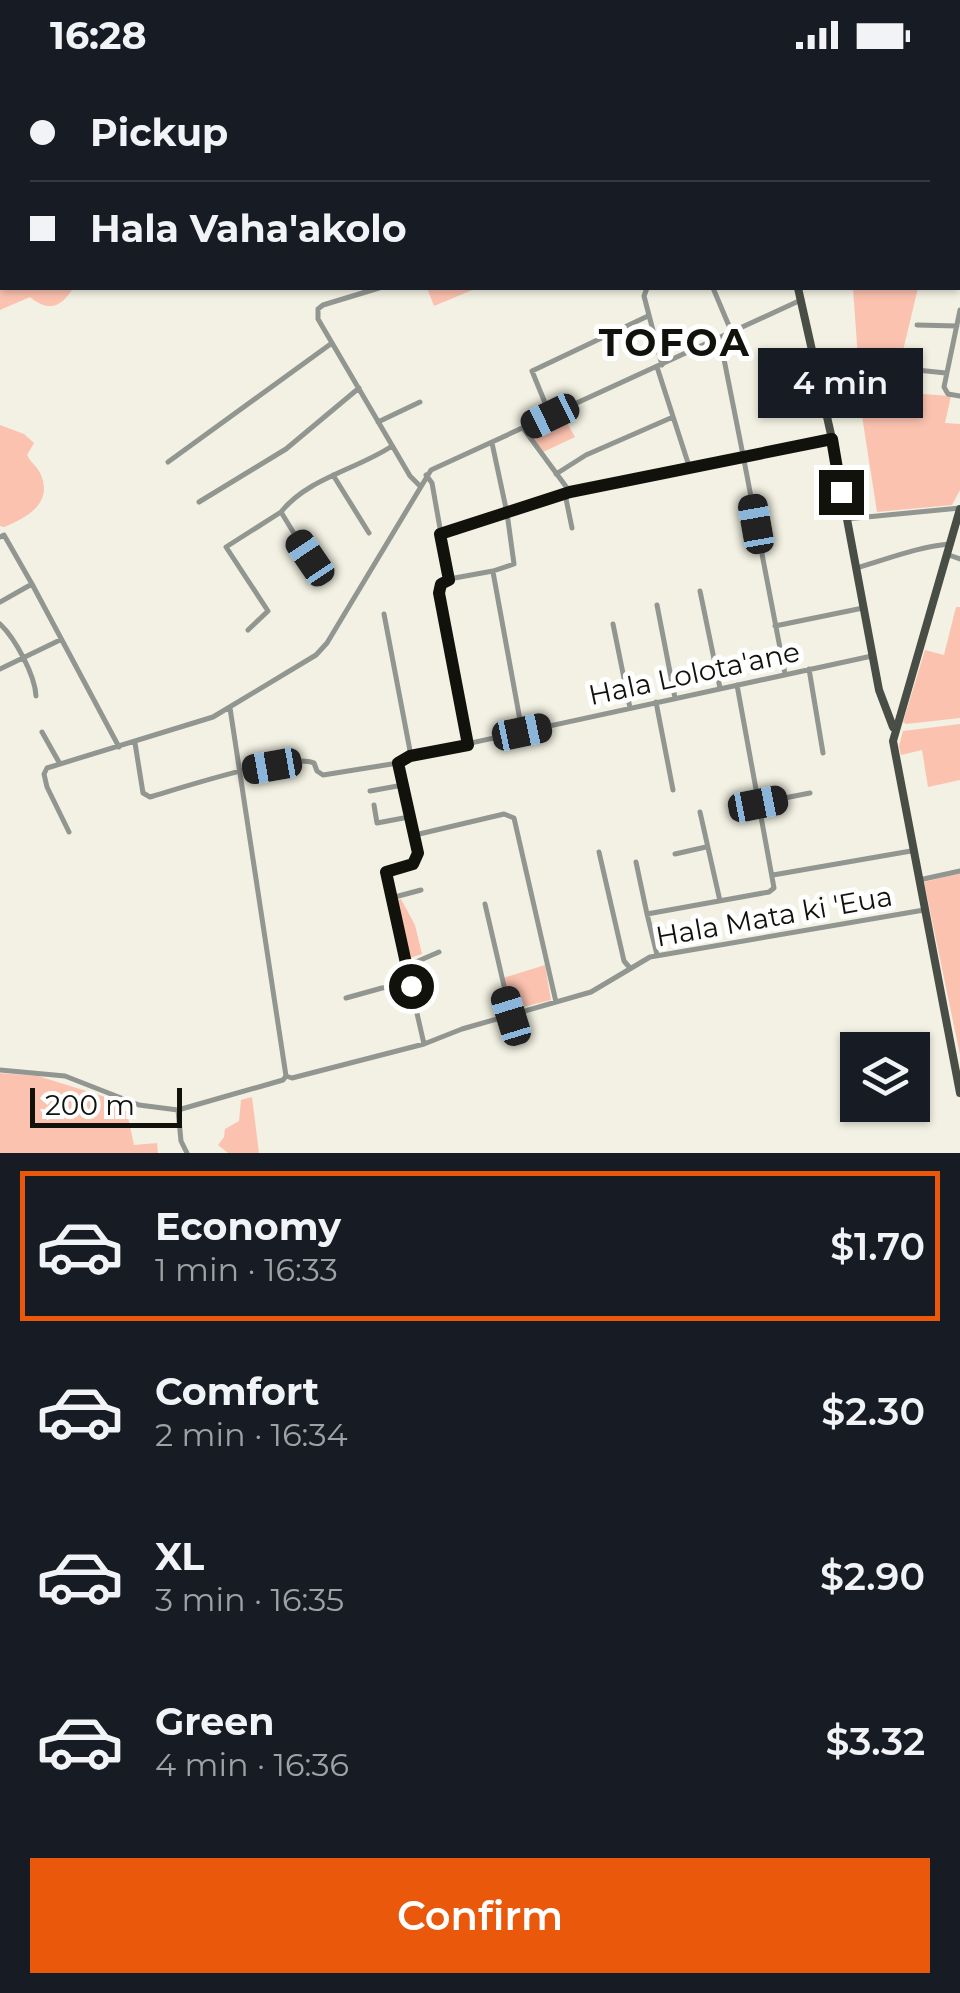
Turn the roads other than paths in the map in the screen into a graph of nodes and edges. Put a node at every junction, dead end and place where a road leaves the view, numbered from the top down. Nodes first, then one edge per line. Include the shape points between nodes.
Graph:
1 (361, 290) edge
2 (646, 290) edge
3 (714, 290) edge
4 (798, 290) edge
5 (801, 300) junction
6 (648, 316) junction
7 (959, 318) edge
8 (917, 325) dead end
9 (732, 333) junction
10 (720, 338) junction
11 (332, 343) junction
12 (659, 366) junction
13 (906, 369) dead end
14 (946, 373) junction
15 (359, 388) junction
16 (960, 396) edge
17 (420, 402) dead end
18 (550, 416) junction
19 (673, 417) junction
20 (378, 422) junction
21 (523, 428) junction
22 (832, 439) junction
23 (492, 443) junction
24 (392, 446) junction
25 (743, 455) junction
26 (168, 462) dead end
27 (689, 466) junction
28 (333, 474) junction
29 (556, 474) junction
30 (426, 475) junction
31 (420, 486) junction
32 (568, 493) junction
33 (199, 502) dead end
34 (960, 508) edge
35 (282, 512) junction
36 (508, 514) junction
37 (846, 520) junction
38 (572, 528) dead end
39 (369, 533) dead end
40 (440, 534) junction
41 (0, 537) edge
42 (950, 544) junction
43 (946, 554) junction
44 (310, 558) dead end
45 (960, 559) edge
46 (855, 568) junction
47 (493, 572) junction
48 (449, 580) junction
49 (32, 584) junction
50 (700, 590) dead end
51 (0, 602) edge
52 (657, 606) dead end
53 (863, 608) junction
54 (384, 614) dead end
55 (0, 624) edge
56 (614, 624) dead end
57 (775, 626) junction
58 (248, 630) dead end
59 (61, 639) junction
60 (873, 656) junction
61 (20, 658) junction
62 (0, 669) edge
63 (809, 669) junction
64 (784, 674) junction
65 (737, 685) junction
66 (720, 688) junction
67 (36, 696) dead end
68 (675, 698) junction
69 (882, 700) junction
70 (656, 702) junction
71 (230, 708) junction
72 (630, 708) junction
73 (899, 712) junction
74 (894, 729) junction
75 (42, 732) dead end
76 (522, 732) junction
77 (135, 743) junction
78 (468, 745) junction
79 (120, 746) junction
80 (823, 753) dead end
81 (410, 756) junction
82 (398, 763) junction
83 (60, 764) junction
84 (240, 772) junction
85 (403, 785) junction
86 (673, 790) dead end
87 (370, 791) dead end
88 (810, 793) dead end
89 (758, 804) junction
90 (374, 805) dead end
91 (700, 812) dead end
92 (409, 816) junction
93 (70, 832) dead end
94 (414, 835) junction
95 (707, 846) junction
96 (911, 851) junction
97 (599, 852) dead end
98 (675, 854) dead end
99 (636, 862) dead end
100 (960, 871) edge
101 (774, 875) junction
102 (918, 881) junction
103 (421, 890) dead end
104 (390, 898) junction
105 (720, 902) junction
106 (484, 904) dead end
107 (924, 910) junction
108 (647, 914) junction
109 (438, 952) dead end
110 (657, 955) junction
111 (408, 965) junction
112 (630, 968) junction
113 (411, 986) junction
114 (346, 998) dead end
115 (556, 1002) junction
116 (511, 1016) junction
117 (424, 1044) junction
118 (0, 1070) edge
119 (286, 1076) junction
120 (960, 1093) edge
121 (178, 1110) junction
122 (187, 1153) edge

1 - 11 street via 318,310
2 - 6 street
3 - 9 street
4 - 5 main road
5 - 9 street
5 - 22 main road
6 - 12 street
6 - 18 street via 532,371
7 - 8 street
7 - 14 street
9 - 10 street
10 - 12 street
10 - 25 street
11 - 15 street
11 - 26 street
12 - 18 street
12 - 19 street
13 - 14 street
14 - 16 street via 946,392
15 - 20 street
15 - 33 street via 286,449
17 - 20 street
18 - 21 street
19 - 27 street
19 - 29 street
20 - 24 street
21 - 23 street
21 - 29 street
22 - 25 street
22 - 37 main road
23 - 30 street
23 - 36 street
24 - 28 street
24 - 31 street
25 - 27 street
25 - 57 street
27 - 32 street
28 - 35 street
28 - 39 street
29 - 32 street
30 - 31 street
30 - 40 street
31 - 71 street via 327,644
32 - 36 street
32 - 38 street
34 - 37 street
34 - 42 main road
35 - 44 street
35 - 58 street via 226,548 268,612
36 - 40 street
36 - 47 street via 514,564
37 - 46 main road
40 - 48 street
41 - 49 street
42 - 43 main road
42 - 46 street
43 - 45 street
43 - 73 main road
46 - 53 main road
47 - 48 street
47 - 76 street
48 - 78 street via 439,593
49 - 51 street
49 - 59 street
50 - 66 street
52 - 68 street
53 - 57 street
53 - 60 main road
54 - 81 street
55 - 61 street
56 - 72 street
57 - 64 street
59 - 61 street
59 - 79 street
60 - 63 street, Hala Lolota'ane
60 - 69 main road
61 - 62 street
61 - 67 street via 36,683
63 - 64 street, Hala Lolota'ane
63 - 80 street
64 - 65 street, Hala Lolota'ane
65 - 66 street, Hala Lolota'ane
65 - 89 street
66 - 68 street, Hala Lolota'ane
68 - 70 street, Hala Lolota'ane
69 - 73 main road
69 - 74 main road
70 - 72 street, Hala Lolota'ane
70 - 86 street
71 - 77 street
71 - 84 street
72 - 76 street, Hala Lolota'ane
73 - 74 main road
74 - 96 main road
75 - 83 street
76 - 78 street, Hala Lolota'ane
77 - 79 street
77 - 84 street via 143,794 150,796
78 - 81 street, Hala Lolota'ane
79 - 83 street
81 - 82 street, Hala Lolota'ane
82 - 84 street, Hala Lolota'ane via 323,775 310,760
82 - 85 street
83 - 93 street via 44,774
84 - 119 street
85 - 87 street
85 - 92 street
88 - 89 street
89 - 101 street
90 - 92 street via 376,823
91 - 95 street
92 - 94 street
94 - 104 street via 416,860 386,872
94 - 115 street via 504,814 514,818
95 - 98 street
95 - 105 street
96 - 101 street
96 - 102 main road
97 - 112 street
99 - 108 street
100 - 102 street
101 - 105 street via 769,892
102 - 107 main road
103 - 104 street
104 - 111 street
105 - 108 street
106 - 116 street
107 - 110 street, Hala Mata ki 'Eua
107 - 120 main road
108 - 110 street
109 - 111 street
110 - 112 street, Hala Mata ki 'Eua
111 - 113 street
112 - 115 street, Hala Mata ki 'Eua via 600,988
113 - 114 street
113 - 117 street
115 - 116 street, Hala Mata ki 'Eua
116 - 117 street, Hala Mata ki 'Eua
117 - 119 street, Hala Mata ki 'Eua
118 - 121 street via 65,1076 139,1105
119 - 121 street, Hala Mata ki 'Eua
121 - 122 street

